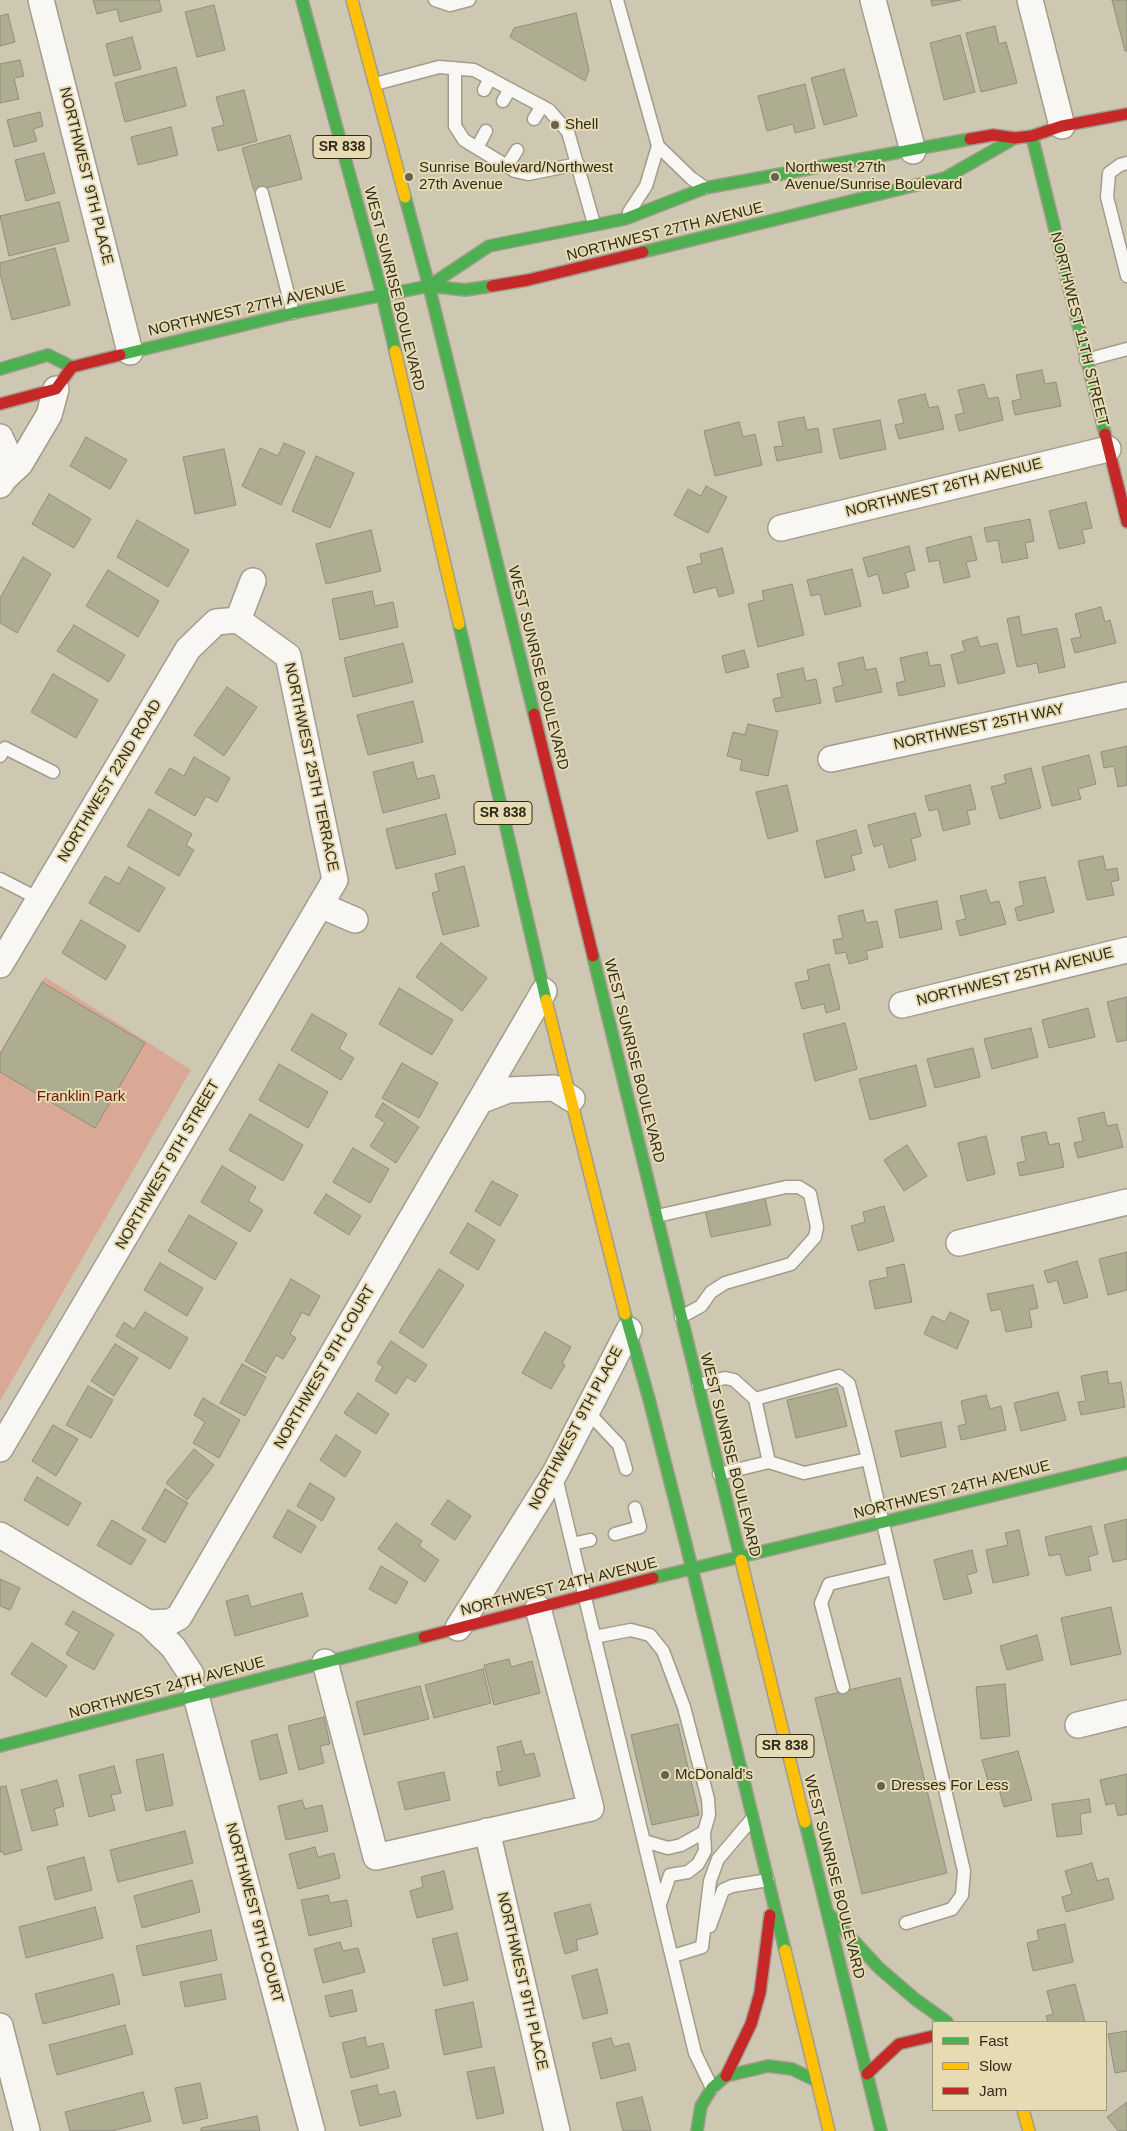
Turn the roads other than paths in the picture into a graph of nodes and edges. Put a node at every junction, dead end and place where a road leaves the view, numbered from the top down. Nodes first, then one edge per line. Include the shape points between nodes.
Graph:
1 (40, 0) edge
2 (302, 0) edge
3 (352, 0) edge
4 (435, 0) edge
5 (469, 0) edge
6 (617, 0) edge
7 (873, 0) edge
8 (1030, 0) edge
9 (455, 68) junction
10 (490, 78) junction
11 (375, 84) junction
12 (510, 89) junction
13 (484, 90) dead end
14 (503, 102) dead end
15 (542, 106) junction
16 (1127, 114) edge
17 (534, 119) dead end
18 (466, 120) dead end
19 (1062, 126) junction
20 (486, 131) dead end
21 (459, 132) junction
22 (1032, 136) junction
23 (1015, 138) junction
24 (658, 146) junction
25 (477, 148) junction
26 (517, 150) dead end
27 (913, 151) junction
28 (536, 160) dead end
29 (1127, 163) edge
30 (578, 164) junction
31 (507, 166) junction
32 (528, 174) junction
33 (705, 188) junction
34 (262, 193) dead end
35 (625, 219) junction
36 (1121, 223) edge
37 (594, 224) junction
38 (1127, 276) edge
39 (429, 286) junction
40 (382, 294) junction
41 (293, 313) junction
42 (1127, 348) edge
43 (130, 352) junction
44 (1086, 360) junction
45 (72, 367) junction
46 (0, 369) edge
47 (56, 389) junction
48 (0, 404) edge
49 (0, 438) edge
50 (1108, 449) junction
51 (2, 482) edge
52 (1127, 522) edge
53 (781, 528) dead end
54 (253, 581) dead end
55 (238, 620) junction
56 (1127, 695) edge
57 (0, 756) edge
58 (831, 759) dead end
59 (53, 772) dead end
60 (0, 879) edge
61 (335, 880) joint
62 (39, 899) junction
63 (320, 905) junction
64 (356, 920) dead end
65 (1127, 950) edge
66 (0, 965) edge
67 (544, 991) junction
68 (902, 1005) dead end
69 (572, 1099) junction
70 (480, 1101) junction
71 (1127, 1202) edge
72 (657, 1216) junction
73 (959, 1243) dead end
74 (681, 1317) junction
75 (629, 1330) junction
76 (698, 1385) junction
77 (755, 1398) junction
78 (586, 1410) junction
79 (0, 1449) edge
80 (868, 1459) junction
81 (769, 1462) junction
82 (1127, 1463) edge
83 (626, 1469) dead end
84 (555, 1473) junction
85 (719, 1474) junction
86 (635, 1508) dead end
87 (883, 1522) junction
88 (615, 1534) dead end
89 (0, 1535) edge
90 (590, 1540) dead end
91 (572, 1544) junction
92 (739, 1556) junction
93 (692, 1568) junction
94 (894, 1569) junction
95 (583, 1596) junction
96 (538, 1608) junction
97 (163, 1619) junction
98 (458, 1628) junction
99 (594, 1637) junction
100 (325, 1662) junction
101 (193, 1685) junction
102 (843, 1687) dead end
103 (1127, 1713) edge
104 (1078, 1725) dead end
105 (0, 1746) edge
106 (753, 1818) junction
107 (487, 1832) junction
108 (704, 1832) junction
109 (644, 1841) junction
110 (650, 1863) junction
111 (670, 1875) junction
112 (768, 1880) junction
113 (772, 1896) junction
114 (660, 1904) junction
115 (827, 1912) junction
116 (906, 1923) dead end
117 (702, 1947) junction
118 (673, 1956) junction
119 (946, 2021) edge
120 (0, 2026) edge
121 (932, 2036) edge
122 (866, 2074) junction
123 (726, 2076) junction
124 (817, 2081) junction
125 (712, 2088) junction
126 (1023, 2111) edge
127 (27, 2131) edge
128 (312, 2131) edge
129 (557, 2131) edge
130 (697, 2131) edge
131 (829, 2131) edge
132 (881, 2131) edge
133 (1029, 2131) edge

1 - 43 street, NORTHWEST 9TH PLACE
2 - 40 main road, WEST SUNRISE BOULEVARD / SR 838
3 - 11 main road, WEST SUNRISE BOULEVARD / SR 838
4 - 5 lane via 450,5
6 - 24 lane
7 - 27 street
8 - 19 street
9 - 10 lane via 474,70
9 - 11 lane via 439,67
9 - 21 lane via 455,126
10 - 12 lane
10 - 13 lane
11 - 39 main road, WEST SUNRISE BOULEVARD / SR 838
12 - 14 lane
12 - 15 lane
15 - 17 lane
15 - 30 lane via 550,110 555,126 568,132
16 - 19 main road, NORTHWEST 27TH AVENUE
18 - 21 lane
19 - 22 main road, NORTHWEST 27TH AVENUE
20 - 25 lane
21 - 25 lane via 464,140
22 - 23 main road, NORTHWEST 27TH AVENUE
22 - 44 main road, NORTHWEST 11TH STREET
23 - 27 main road, NORTHWEST 27TH AVENUE via 993,135
23 - 39 main road, NORTHWEST 27TH AVENUE via 945,178 869,198 528,280 465,290
24 - 33 lane
24 - 35 lane via 646,186
25 - 31 lane
26 - 31 lane
27 - 33 main road, NORTHWEST 27TH AVENUE
28 - 32 lane
29 - 36 lane via 1109,173 1107,197
30 - 32 lane
30 - 37 lane
31 - 32 lane
33 - 35 main road, NORTHWEST 27TH AVENUE
34 - 41 lane
35 - 37 main road, NORTHWEST 27TH AVENUE
36 - 38 lane
37 - 39 main road, NORTHWEST 27TH AVENUE via 489,246
39 - 40 main road, NORTHWEST 27TH AVENUE
39 - 72 main road, WEST SUNRISE BOULEVARD / SR 838
40 - 41 main road, NORTHWEST 27TH AVENUE
40 - 67 main road, WEST SUNRISE BOULEVARD / SR 838
41 - 43 main road, NORTHWEST 27TH AVENUE
42 - 44 lane
43 - 45 main road, NORTHWEST 27TH AVENUE
44 - 50 main road, NORTHWEST 11TH STREET
45 - 46 main road via 48,355
45 - 47 main road
47 - 48 main road
47 - 51 street via 49,415 20,464
49 - 51 street via 6,462
50 - 52 main road, NORTHWEST 11TH STREET
50 - 53 street, NORTHWEST 26TH AVENUE
54 - 55 street
55 - 61 street, NORTHWEST 25TH TERRACE via 288,656
55 - 62 street, NORTHWEST 22ND ROAD via 216,622 188,649
56 - 58 street, NORTHWEST 25TH WAY
57 - 59 lane via 5,748
60 - 62 lane
61 - 63 street, NORTHWEST 9TH STREET
62 - 66 street, NORTHWEST 22ND ROAD
63 - 64 street
63 - 79 street, NORTHWEST 9TH STREET
65 - 68 street, NORTHWEST 25TH AVENUE
67 - 69 main road, WEST SUNRISE BOULEVARD / SR 838
67 - 70 street, NORTHWEST 9TH COURT
69 - 70 street via 554,1088 508,1090
69 - 75 main road, WEST SUNRISE BOULEVARD / SR 838
70 - 97 street, NORTHWEST 9TH COURT
71 - 73 street
72 - 74 main road, WEST SUNRISE BOULEVARD / SR 838
72 - 74 lane via 786,1187 799,1187 810,1194 817,1226 815,1237 791,1264 725,1283 710,1292 701,1306
74 - 76 main road, WEST SUNRISE BOULEVARD / SR 838
75 - 78 street, NORTHWEST 9TH PLACE
75 - 93 main road, WEST SUNRISE BOULEVARD / SR 838
76 - 77 lane via 725,1378 734,1380
76 - 85 main road, WEST SUNRISE BOULEVARD / SR 838
77 - 80 lane via 839,1376 849,1384
77 - 81 lane
78 - 83 lane via 620,1445
78 - 84 street, NORTHWEST 9TH PLACE
80 - 81 lane via 804,1473
80 - 87 lane
81 - 85 lane
82 - 87 main road, NORTHWEST 24TH AVENUE
84 - 91 lane
84 - 98 street, NORTHWEST 9TH PLACE
85 - 92 main road, WEST SUNRISE BOULEVARD / SR 838
86 - 88 lane via 640,1527
87 - 92 main road, NORTHWEST 24TH AVENUE
87 - 94 lane
89 - 97 street
90 - 91 lane
91 - 95 lane
92 - 93 main road, NORTHWEST 24TH AVENUE
92 - 115 main road, WEST SUNRISE BOULEVARD / SR 838
93 - 95 main road, NORTHWEST 24TH AVENUE
93 - 106 main road, WEST SUNRISE BOULEVARD / SR 838
94 - 102 lane via 829,1584 820,1603
94 - 116 lane via 964,1871 962,1895 952,1909
95 - 96 main road, NORTHWEST 24TH AVENUE
95 - 99 lane
96 - 98 main road, NORTHWEST 24TH AVENUE
96 - 107 street via 591,1808
97 - 101 street, NORTHWEST 9TH COURT
97 - 101 street via 185,1650
98 - 100 main road, NORTHWEST 24TH AVENUE
99 - 108 lane via 631,1630 650,1635 663,1651 684,1706 708,1799 709,1816
99 - 109 lane
100 - 101 main road, NORTHWEST 24TH AVENUE
100 - 107 street via 376,1857
101 - 105 main road, NORTHWEST 24TH AVENUE
101 - 128 street, NORTHWEST 9TH COURT
103 - 104 street
106 - 112 main road, WEST SUNRISE BOULEVARD / SR 838
106 - 117 lane via 718,1859 710,1881
107 - 129 street, NORTHWEST 9TH PLACE
108 - 109 lane via 681,1845 668,1848
108 - 111 lane via 705,1851 698,1864 688,1872
109 - 110 lane
110 - 111 lane
110 - 114 lane
111 - 114 lane
112 - 113 main road, WEST SUNRISE BOULEVARD / SR 838
112 - 117 lane via 723,1890
113 - 123 main road via 760,1993 751,2024
113 - 124 main road, WEST SUNRISE BOULEVARD / SR 838
114 - 118 lane
115 - 119 main road via 879,1968
115 - 122 main road, WEST SUNRISE BOULEVARD / SR 838
117 - 118 lane
118 - 125 lane via 695,2053
120 - 127 street
121 - 122 main road via 899,2044
122 - 132 main road, WEST SUNRISE BOULEVARD / SR 838
123 - 124 main road via 768,2066 792,2069
123 - 125 main road
124 - 131 main road, WEST SUNRISE BOULEVARD / SR 838
125 - 130 main road via 701,2106
126 - 133 main road

